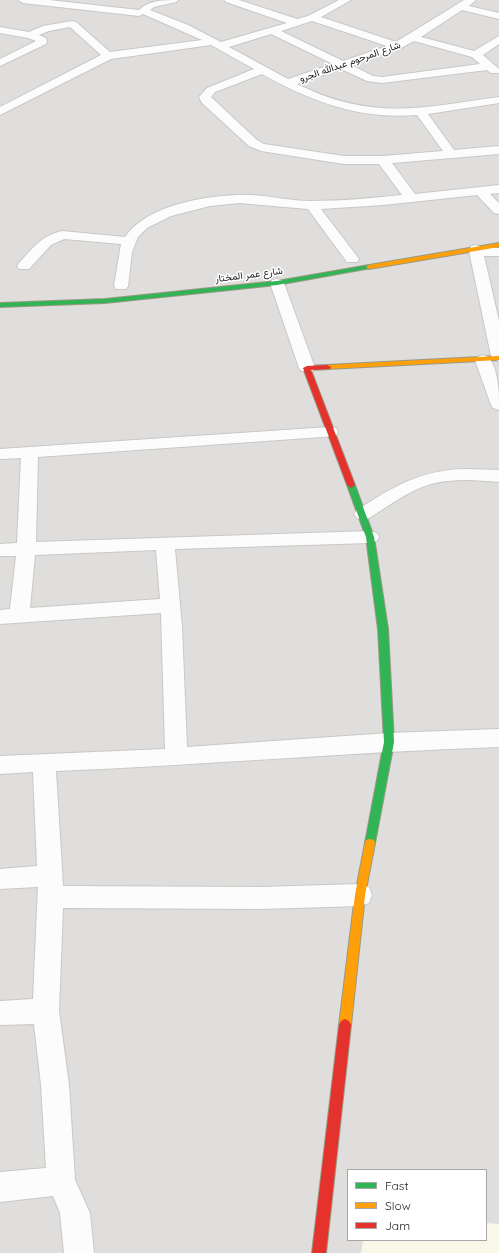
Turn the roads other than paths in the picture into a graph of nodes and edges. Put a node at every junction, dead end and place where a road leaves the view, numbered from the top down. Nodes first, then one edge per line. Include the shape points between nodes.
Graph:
1 (23, 0) edge
2 (101, 0) edge
3 (173, 0) edge
4 (229, 0) edge
5 (346, 0) edge
6 (138, 2) dead end
7 (449, 2) dead end
8 (465, 4) edge
9 (151, 10) junction
10 (114, 11) junction
11 (139, 14) junction
12 (499, 16) edge
13 (312, 18) junction
14 (108, 21) dead end
15 (88, 23) dead end
16 (298, 23) junction
17 (72, 24) junction
18 (0, 30) edge
19 (274, 31) junction
20 (30, 35) junction
21 (413, 38) junction
22 (499, 39) edge
23 (216, 44) junction
24 (397, 46) junction
25 (476, 55) junction
26 (108, 56) junction
27 (0, 63) edge
28 (341, 66) junction
29 (490, 66) junction
30 (262, 70) junction
31 (499, 74) edge
32 (288, 83) junction
33 (7, 96) dead end
34 (22, 100) junction
35 (499, 100) edge
36 (0, 112) edge
37 (420, 112) junction
38 (499, 150) edge
39 (451, 154) junction
40 (383, 160) junction
41 (499, 189) edge
42 (480, 191) junction
43 (411, 198) junction
44 (312, 205) junction
45 (499, 210) edge
46 (128, 241) junction
47 (499, 245) edge
48 (476, 250) junction
49 (499, 252) edge
50 (352, 259) dead end
51 (24, 266) dead end
52 (277, 283) junction
53 (121, 286) dead end
54 (493, 298) edge
55 (0, 305) edge
56 (494, 358) edge
57 (307, 368) junction
58 (499, 405) edge
59 (330, 432) junction
60 (30, 452) junction
61 (0, 454) edge
62 (499, 476) edge
63 (363, 514) junction
64 (370, 537) junction
65 (166, 543) junction
66 (26, 549) junction
67 (0, 550) edge
68 (170, 605) junction
69 (9, 616) edge
70 (499, 738) edge
71 (389, 742) junction
72 (177, 756) junction
73 (44, 762) junction
74 (0, 765) edge
75 (0, 879) edge
76 (51, 886) junction
77 (360, 895) junction
78 (46, 1011) junction
79 (0, 1013) edge
80 (61, 1181) junction
81 (0, 1187) edge
82 (79, 1253) edge
83 (319, 1253) edge

1 - 10 street
2 - 10 street
3 - 9 street
4 - 16 street
5 - 13 street
6 - 9 street
7 - 8 street
8 - 12 street
8 - 21 street, شارع المرحوم عبدالله الجرو
9 - 11 street
9 - 23 street
10 - 11 street
11 - 14 street
13 - 16 street
13 - 24 street
15 - 17 street
16 - 19 street
17 - 20 street via 47,28
17 - 26 street
18 - 20 street
19 - 23 street
19 - 28 street
20 - 27 street via 42,42
21 - 24 street, شارع المرحوم عبدالله الجرو
21 - 25 street
22 - 25 street
23 - 26 street
23 - 30 street
24 - 28 street, شارع المرحوم عبدالله الجرو
25 - 29 street
26 - 34 street
28 - 29 street via 377,80
28 - 32 street, شارع المرحوم عبدالله الجرو
29 - 31 street
30 - 32 street
30 - 40 street via 211,90 205,97 206,101 253,143 266,148 344,160
32 - 37 street via 333,103 363,110
33 - 34 street
34 - 36 street
35 - 37 street
37 - 39 street
38 - 39 street
39 - 40 street
40 - 43 street
41 - 42 street
42 - 43 street
42 - 45 street
43 - 44 street
44 - 46 street via 252,199 193,205 141,226
44 - 50 street
46 - 51 street via 62,235 46,242
46 - 53 street
47 - 48 street, شارع عمر المختار
48 - 49 street
48 - 52 street, شارع عمر المختار
48 - 54 street
52 - 55 street, شارع عمر المختار via 105,301
52 - 57 street
54 - 56 street
56 - 57 street
56 - 58 street
57 - 59 street
59 - 60 street
59 - 63 street
60 - 61 street
60 - 66 street
62 - 63 street via 456,474 430,478 406,487
63 - 64 street
64 - 65 street
64 - 71 street via 383,629
65 - 66 street
65 - 68 street
66 - 67 street
66 - 69 street
68 - 69 street
68 - 72 street
70 - 71 street
71 - 72 street
71 - 77 street
72 - 73 street
73 - 74 street
73 - 76 street
75 - 76 street
76 - 77 street via 261,898
76 - 78 street
77 - 83 street
78 - 79 street
78 - 80 street via 55,1085
80 - 81 street
80 - 82 street via 75,1213

